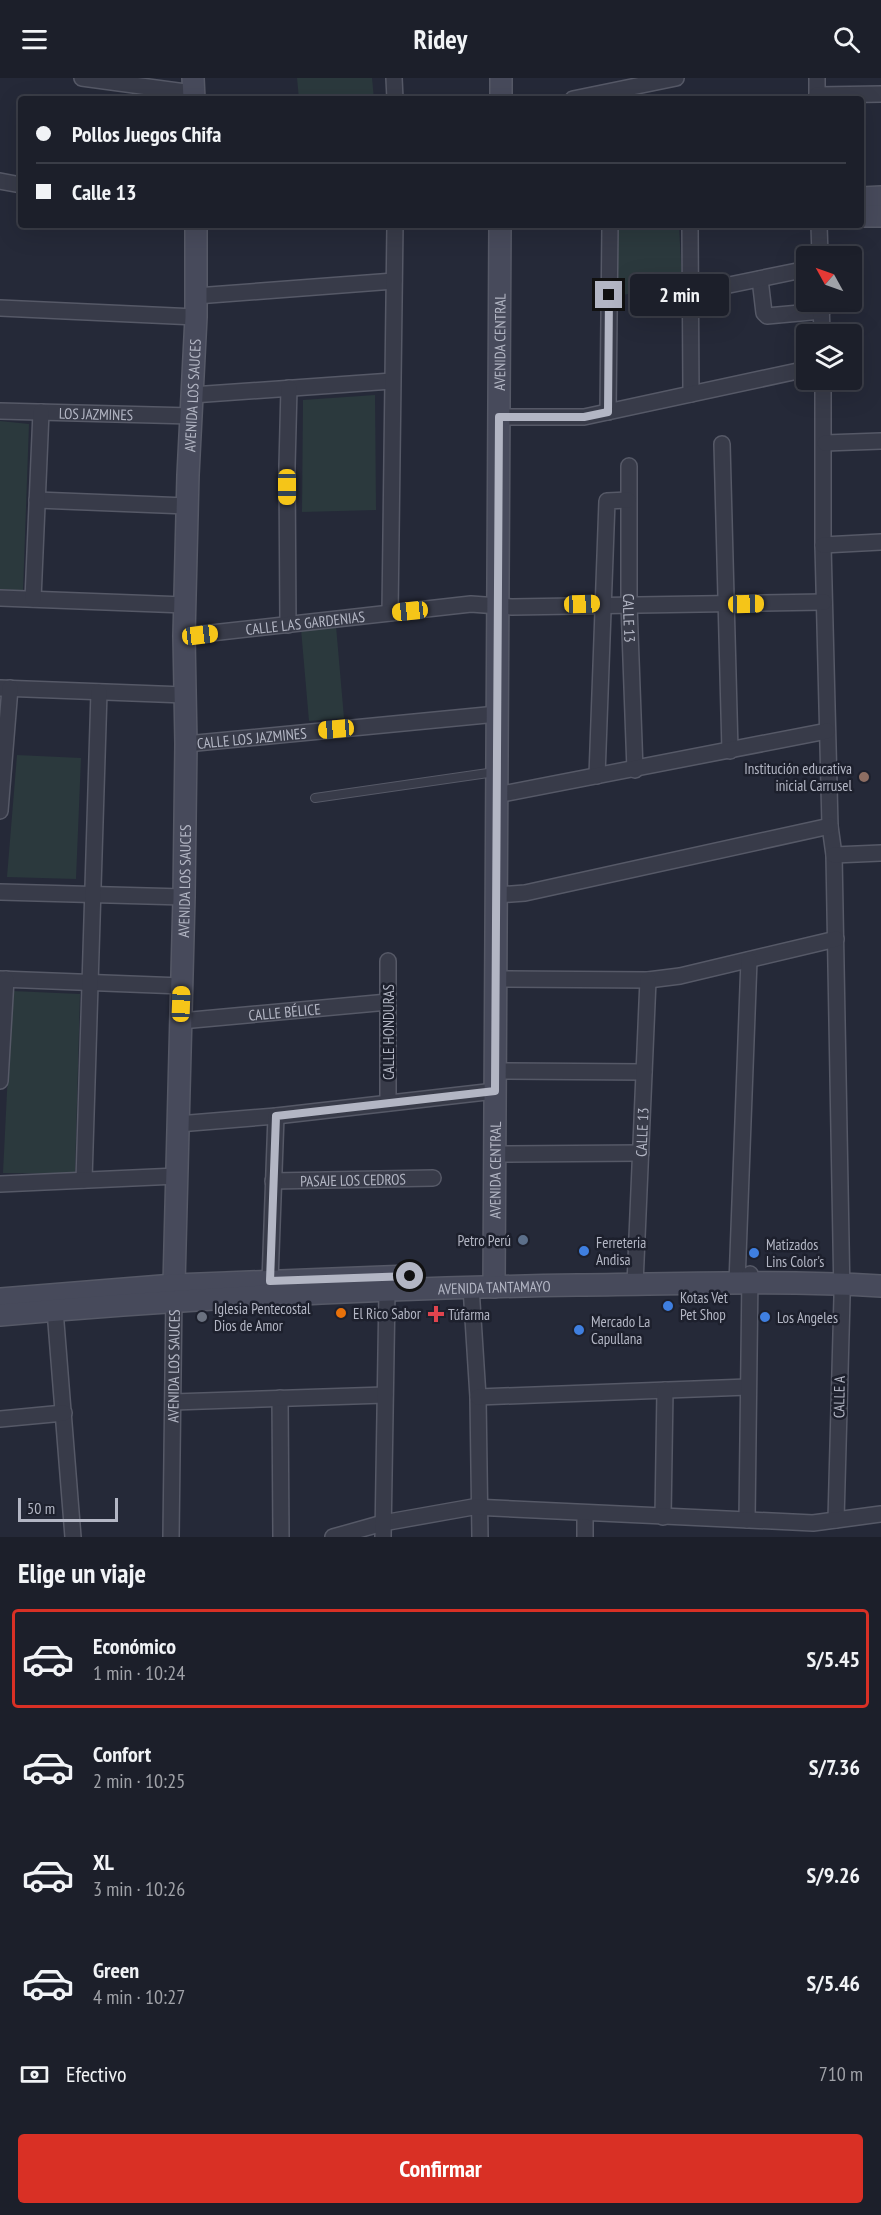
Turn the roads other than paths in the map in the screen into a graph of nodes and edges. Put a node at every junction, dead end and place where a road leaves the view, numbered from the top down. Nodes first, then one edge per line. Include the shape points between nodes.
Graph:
1 (82, 78) edge
2 (394, 78) edge
3 (501, 78) edge
4 (676, 78) edge
5 (817, 78) edge
6 (193, 90) edge
7 (881, 94) edge
8 (395, 96) edge
9 (501, 96) edge
10 (588, 96) edge
11 (817, 96) edge
12 (838, 96) edge
13 (0, 181) edge
14 (18, 184) edge
15 (881, 197) edge
16 (864, 198) edge
17 (864, 216) edge
18 (881, 216) edge
19 (196, 228) edge
20 (395, 228) edge
21 (500, 228) edge
22 (610, 228) edge
23 (690, 228) edge
24 (819, 228) edge
25 (820, 246) edge
26 (796, 271) edge
27 (760, 279) junction
28 (394, 280) junction
29 (690, 293) junction
30 (196, 296) junction
31 (0, 308) edge
32 (796, 311) edge
33 (196, 317) junction
34 (796, 371) edge
35 (392, 381) junction
36 (289, 388) junction
37 (823, 390) edge
38 (691, 394) junction
39 (192, 406) junction
40 (0, 411) edge
41 (41, 412) junction
42 (608, 412) junction
43 (499, 417) junction
44 (881, 441) edge
45 (825, 443) junction
46 (722, 444) dead end
47 (629, 466) dead end
48 (37, 500) junction
49 (628, 500) junction
50 (187, 506) junction
51 (881, 542) edge
52 (823, 545) junction
53 (0, 598) edge
54 (33, 599) junction
55 (824, 602) junction
56 (629, 603) junction
57 (603, 604) junction
58 (727, 604) junction
59 (185, 605) junction
60 (498, 605) junction
61 (390, 613) junction
62 (288, 625) junction
63 (184, 636) junction
64 (5, 688) edge
65 (99, 692) junction
66 (185, 695) junction
67 (497, 714) junction
68 (827, 731) junction
69 (186, 744) junction
70 (730, 751) junction
71 (635, 770) junction
72 (497, 772) junction
73 (597, 776) junction
74 (497, 795) junction
75 (315, 798) dead end
76 (0, 810) edge
77 (830, 826) junction
78 (881, 853) edge
79 (834, 855) junction
80 (0, 892) edge
81 (93, 894) junction
82 (496, 895) junction
83 (184, 897) junction
84 (836, 939) junction
85 (749, 960) junction
86 (388, 961) dead end
87 (3, 979) edge
88 (496, 979) junction
89 (648, 980) junction
90 (90, 983) junction
91 (182, 986) junction
92 (388, 1002) junction
93 (181, 1021) junction
94 (644, 1072) junction
95 (0, 1081) edge
96 (495, 1081) junction
97 (388, 1103) junction
98 (276, 1116) junction
99 (178, 1124) junction
100 (641, 1153) junction
101 (495, 1154) junction
102 (177, 1176) junction
103 (433, 1178) dead end
104 (84, 1180) junction
105 (273, 1181) junction
106 (0, 1184) edge
107 (881, 1276) edge
108 (744, 1278) junction
109 (635, 1279) junction
110 (841, 1279) junction
111 (494, 1280) junction
112 (270, 1281) junction
113 (471, 1287) junction
114 (881, 1287) edge
115 (387, 1291) junction
116 (174, 1294) junction
117 (0, 1299) edge
118 (55, 1310) junction
119 (0, 1316) edge
120 (748, 1387) junction
121 (665, 1390) junction
122 (385, 1395) junction
123 (477, 1397) junction
124 (280, 1398) junction
125 (172, 1402) junction
126 (64, 1413) junction
127 (0, 1419) edge
128 (479, 1507) junction
129 (585, 1513) junction
130 (881, 1514) edge
131 (663, 1517) junction
132 (747, 1520) junction
133 (836, 1520) junction
134 (383, 1530) edge
135 (812, 1530) edge
136 (73, 1537) edge
137 (171, 1537) edge
138 (281, 1537) edge
139 (333, 1537) edge
140 (480, 1537) edge
141 (585, 1537) edge

1 - 6 street
2 - 8 street
3 - 9 street
4 - 10 street
5 - 11 street
7 - 12 street
13 - 14 street
15 - 16 street
17 - 18 street
19 - 30 street, AVENIDA LOS SAUCES
20 - 28 street
21 - 43 street, AVENIDA CENTRAL
22 - 42 street
23 - 29 street
24 - 25 street
26 - 27 street
27 - 29 street
27 - 32 street via 764,314
28 - 30 street
28 - 35 street
29 - 38 street
30 - 33 street, AVENIDA LOS SAUCES
31 - 33 street
33 - 39 street, AVENIDA LOS SAUCES
34 - 38 street
35 - 36 street, LOS JAZMINES
35 - 61 street
36 - 39 street, LOS JAZMINES
36 - 62 street
37 - 45 street, CALLE A
38 - 42 street
39 - 41 street, LOS JAZMINES
39 - 50 street, AVENIDA LOS SAUCES
40 - 41 street, LOS JAZMINES
41 - 48 street
42 - 43 street via 584,417
43 - 60 street, AVENIDA CENTRAL
44 - 45 street
45 - 52 street, CALLE A
46 - 58 street
47 - 49 street, CALLE 13
48 - 50 street
48 - 54 street
49 - 56 street, CALLE 13
49 - 57 street, CALLE 13 via 607,501
50 - 59 street, AVENIDA LOS SAUCES
51 - 52 street
52 - 55 street, CALLE A
53 - 54 street
54 - 59 street
55 - 58 street, CALLE LAS GARDENIAS
55 - 68 street, CALLE A
56 - 57 street, CALLE LAS GARDENIAS
56 - 58 street, CALLE LAS GARDENIAS
56 - 71 street, CALLE 13
57 - 60 street, CALLE LAS GARDENIAS
57 - 73 street, CALLE 13
58 - 70 street
59 - 63 street, AVENIDA LOS SAUCES
60 - 61 street, CALLE LAS GARDENIAS
60 - 67 street, AVENIDA CENTRAL
61 - 62 street, CALLE LAS GARDENIAS
62 - 63 street, CALLE LAS GARDENIAS
63 - 66 street, AVENIDA LOS SAUCES
64 - 65 street
64 - 76 street
65 - 66 street
65 - 81 street
66 - 69 street, AVENIDA LOS SAUCES
67 - 69 street, CALLE LOS JAZMINES
67 - 72 street, AVENIDA CENTRAL
68 - 70 street
68 - 77 street, CALLE A
69 - 83 street, AVENIDA LOS SAUCES
70 - 71 street
71 - 73 street
72 - 74 street, AVENIDA CENTRAL
72 - 75 lane
73 - 74 street
74 - 82 street, AVENIDA CENTRAL
77 - 79 street, CALLE A
77 - 82 street via 525,893
78 - 79 street
79 - 84 street, CALLE A
80 - 81 street
81 - 83 street
81 - 90 street
82 - 88 street, AVENIDA CENTRAL
83 - 91 street, AVENIDA LOS SAUCES
84 - 85 street
84 - 110 street, CALLE A
85 - 89 street
85 - 108 street
86 - 92 street, CALLE HONDURAS
87 - 90 street
87 - 95 street
88 - 89 street
88 - 96 street, AVENIDA CENTRAL
89 - 94 street, CALLE 13
90 - 91 street
90 - 104 street
91 - 93 street, AVENIDA LOS SAUCES
92 - 93 street, CALLE BÉLICE
92 - 97 street, CALLE HONDURAS
93 - 99 street, AVENIDA LOS SAUCES
94 - 96 street
94 - 100 street, CALLE 13
96 - 97 street
96 - 101 street, AVENIDA CENTRAL
97 - 98 street
98 - 99 street
98 - 105 street
99 - 102 street, AVENIDA LOS SAUCES
100 - 101 street
100 - 109 street, CALLE 13
101 - 111 street, AVENIDA CENTRAL
102 - 104 street
102 - 116 street, AVENIDA LOS SAUCES
103 - 105 street, PASAJE LOS CEDROS
104 - 106 street
105 - 112 street
107 - 110 street, AVENIDA TANTAMAYO
108 - 109 street, AVENIDA TANTAMAYO
108 - 110 street, AVENIDA TANTAMAYO
108 - 120 street
109 - 111 street, AVENIDA TANTAMAYO
110 - 114 street, AVENIDA TANTAMAYO
110 - 133 street, CALLE A
111 - 112 street, AVENIDA TANTAMAYO
111 - 113 street, AVENIDA TANTAMAYO
112 - 116 street, AVENIDA TANTAMAYO
113 - 115 street, AVENIDA TANTAMAYO
113 - 123 street
115 - 116 street, AVENIDA TANTAMAYO
115 - 122 street
116 - 117 street, AVENIDA TANTAMAYO
116 - 118 street, AVENIDA TANTAMAYO
116 - 125 street, AVENIDA LOS SAUCES
118 - 119 street, AVENIDA TANTAMAYO
118 - 126 street
120 - 121 street
120 - 132 street
121 - 123 street
121 - 131 street
122 - 124 street
122 - 134 street
123 - 128 street
124 - 125 street
124 - 138 street
125 - 137 street, AVENIDA LOS SAUCES
126 - 127 street
126 - 136 street
128 - 129 street
128 - 134 street
128 - 140 street
129 - 131 street
129 - 141 street
130 - 133 street
131 - 132 street
132 - 135 street
133 - 135 street
134 - 139 street

